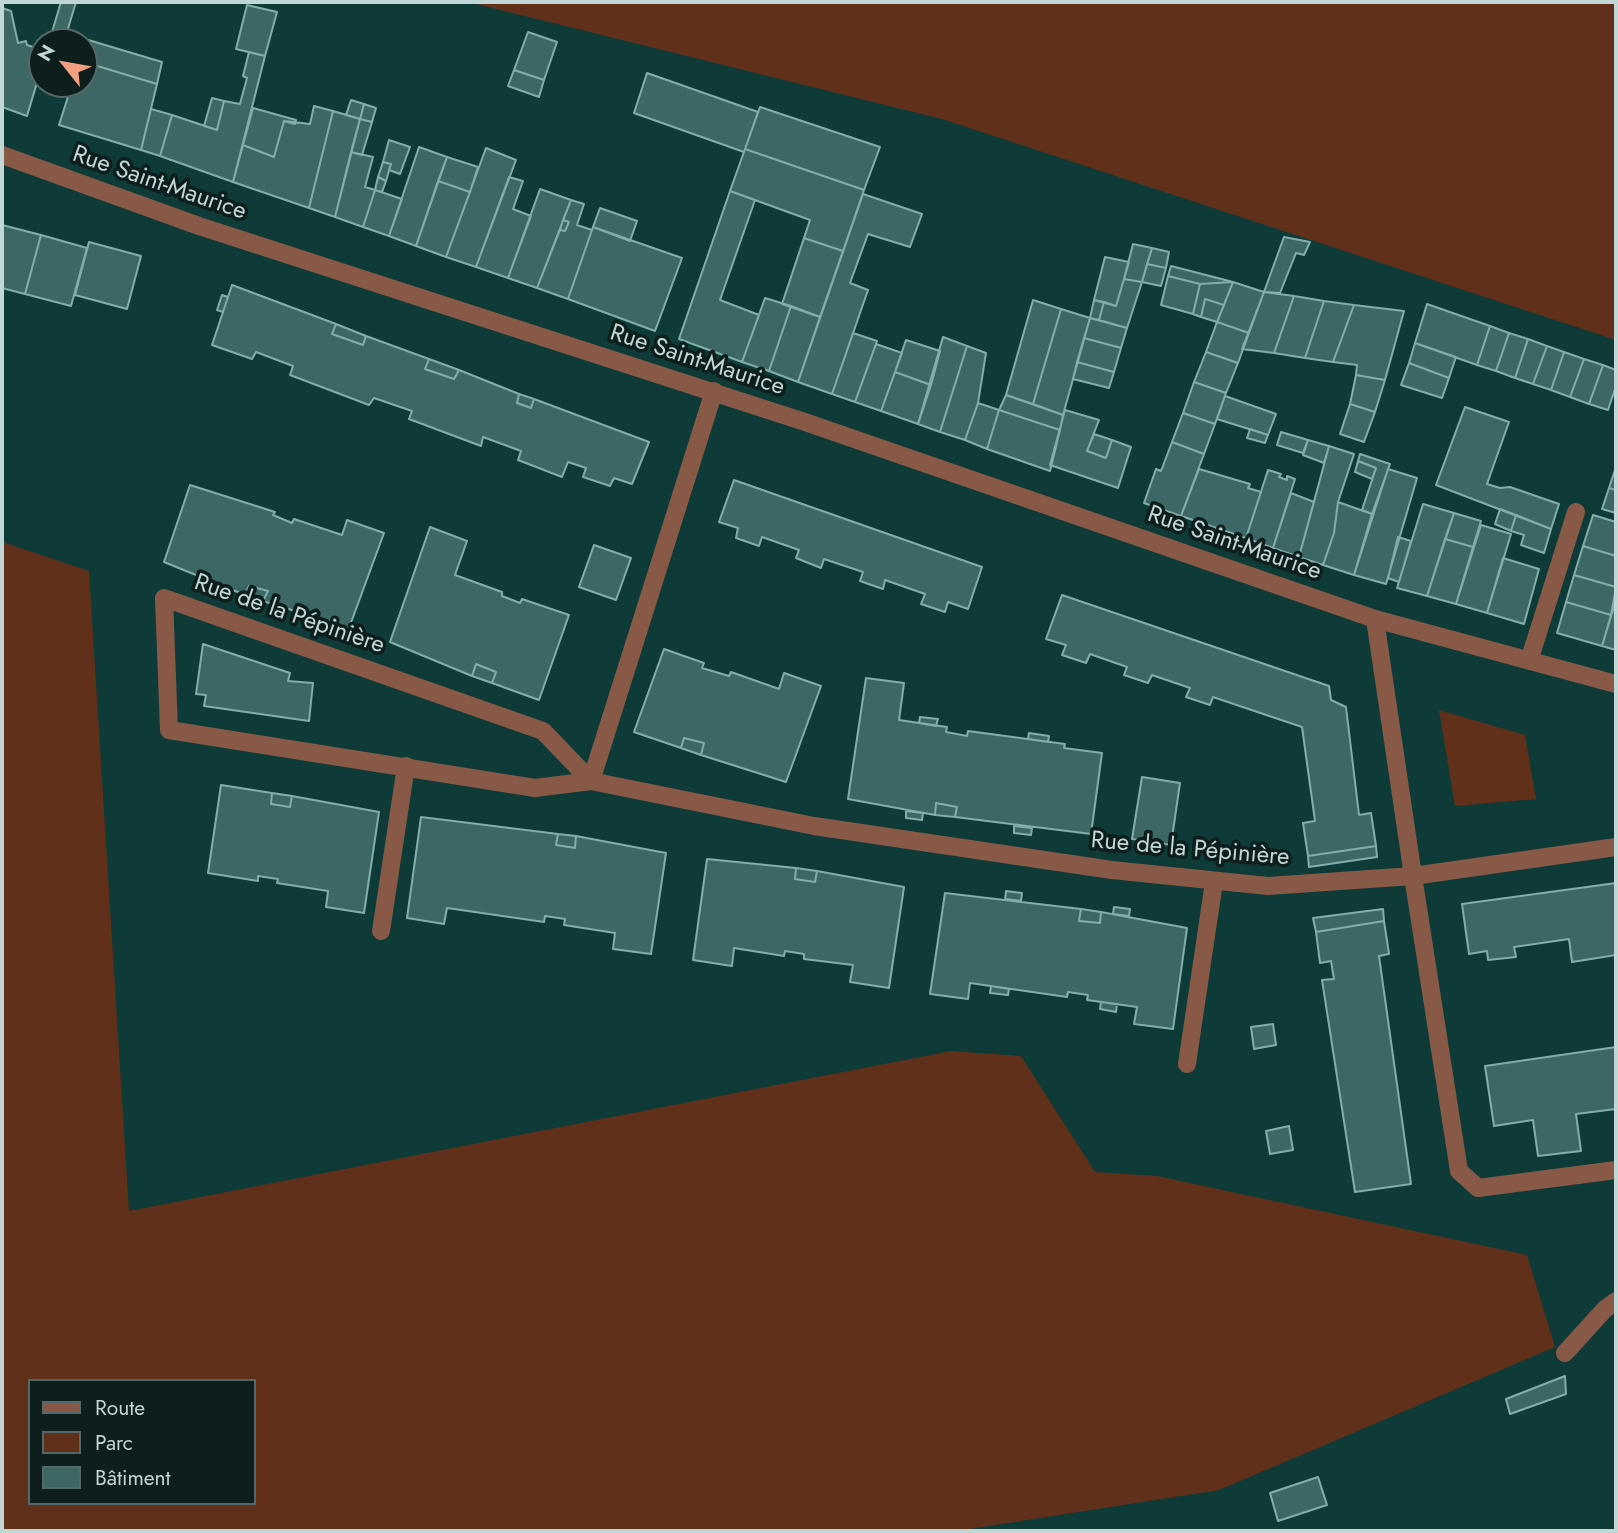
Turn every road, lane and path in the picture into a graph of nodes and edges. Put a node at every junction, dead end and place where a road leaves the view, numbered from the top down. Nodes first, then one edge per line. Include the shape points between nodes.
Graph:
1 (2, 155) edge
2 (714, 391) junction
3 (1576, 512) dead end
4 (1375, 619) junction
5 (1529, 661) junction
6 (1616, 684) edge
7 (406, 766) junction
8 (591, 781) junction
9 (1616, 847) edge
10 (1413, 876) junction
11 (1214, 882) junction
12 (381, 931) dead end
13 (1187, 1064) dead end
14 (1616, 1170) edge
15 (1616, 1301) edge
16 (1565, 1353) dead end

1 - 2 street, Rue Saint-Maurice via 199,226
2 - 4 street, Rue Saint-Maurice
2 - 8 street
3 - 5 street
4 - 5 street, Rue Saint-Maurice
4 - 10 street
5 - 6 street, Rue Saint-Maurice
7 - 8 street, Rue de la Pépinière via 535,788
7 - 8 street, Rue de la Pépinière via 170,730 164,598 543,731
7 - 12 street
8 - 11 street, Rue de la Pépinière via 814,826
9 - 10 street
10 - 11 street, Rue de la Pépinière via 1268,886
10 - 14 street via 1459,1171 1478,1188
11 - 13 street
15 - 16 street

